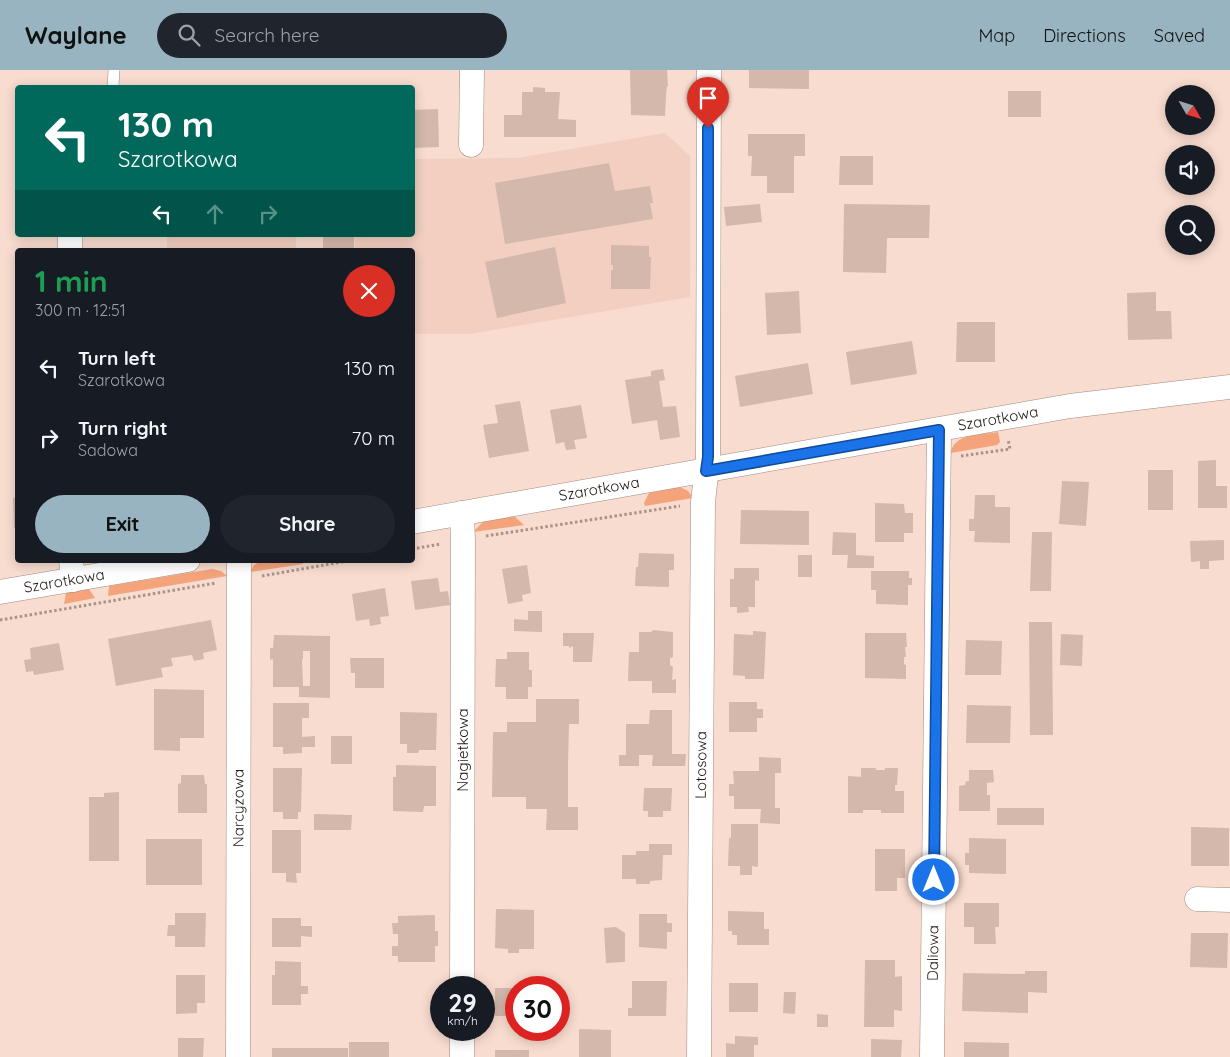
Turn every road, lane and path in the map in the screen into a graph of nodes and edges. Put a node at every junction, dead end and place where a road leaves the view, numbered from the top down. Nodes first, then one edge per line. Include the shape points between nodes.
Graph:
1 (114, 70) edge
2 (472, 70) edge
3 (708, 70) edge
4 (113, 85) edge
5 (471, 145) dead end
6 (1230, 387) edge
7 (939, 430) junction
8 (1007, 430) dead end
9 (961, 456) dead end
10 (706, 471) junction
11 (688, 504) dead end
12 (462, 513) junction
13 (415, 521) edge
14 (463, 540) junction
15 (415, 548) edge
16 (153, 563) edge
17 (239, 563) edge
18 (336, 563) edge
19 (72, 570) edge
20 (256, 577) dead end
21 (216, 583) dead end
22 (0, 592) edge
23 (0, 620) edge
24 (1197, 899) dead end
25 (1230, 900) edge
26 (462, 976) edge
27 (462, 1041) edge
28 (238, 1057) edge
29 (462, 1057) edge
30 (699, 1057) edge
31 (932, 1057) edge

1 - 4 lane
2 - 5 street
3 - 10 street, Lotosowa
6 - 7 street, Szarotkowa via 1070,406
7 - 10 street, Szarotkowa
7 - 31 street, Daliowa
8 - 9 path via 1010,449
10 - 12 street, Szarotkowa
10 - 30 street, Lotosowa
11 - 14 path
12 - 13 street, Szarotkowa
12 - 14 street, Nagietkowa
14 - 15 path
14 - 26 street, Nagietkowa
16 - 19 street, Szarotkowa
17 - 28 street, Narcyzowa
18 - 20 path
19 - 22 street, Szarotkowa
21 - 23 path
24 - 25 street
27 - 29 street

